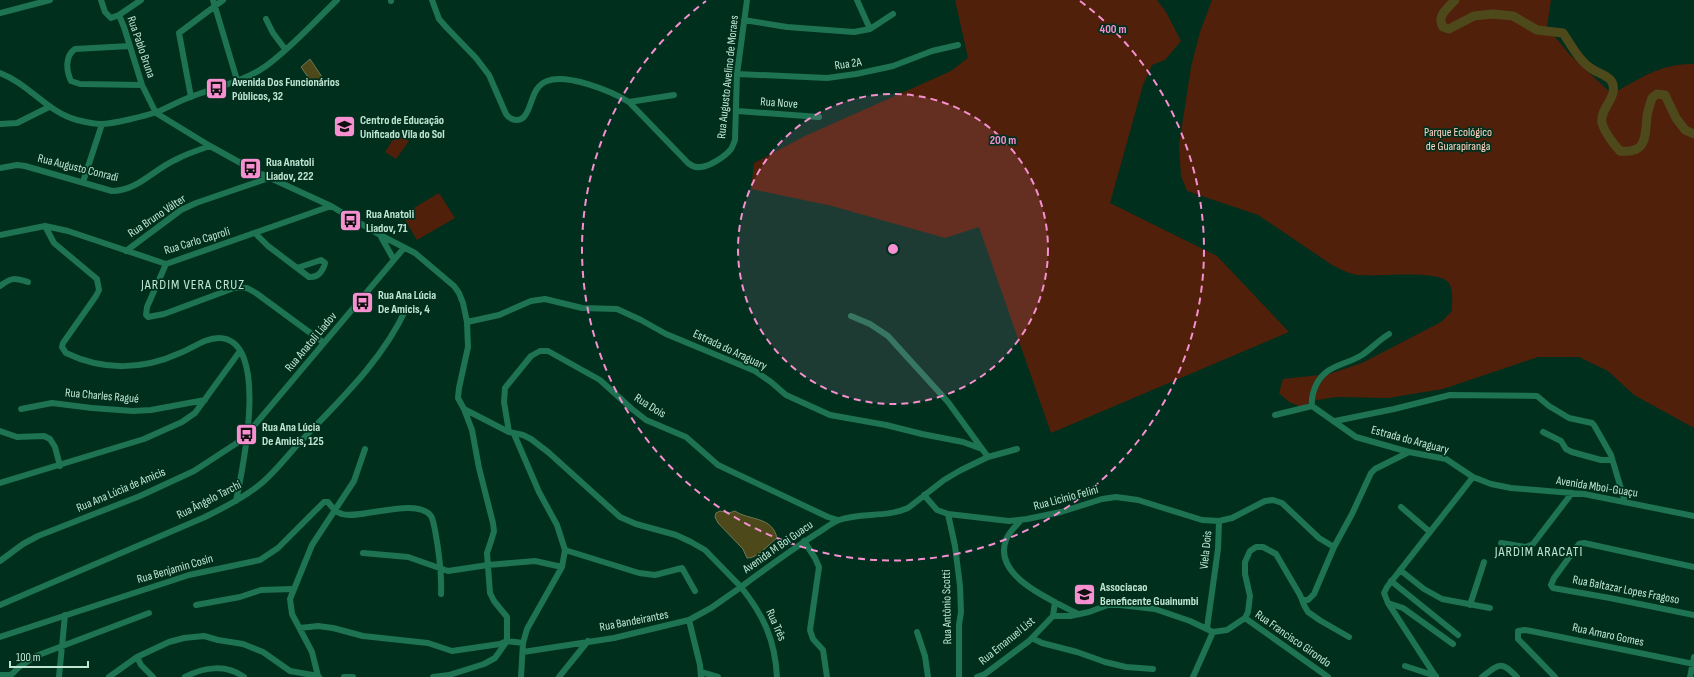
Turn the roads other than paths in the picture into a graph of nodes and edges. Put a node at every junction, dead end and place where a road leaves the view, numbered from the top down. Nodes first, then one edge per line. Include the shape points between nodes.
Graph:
1 (24, 0) edge
2 (50, 0) edge
3 (101, 0) edge
4 (141, 0) edge
5 (223, 0) edge
6 (337, 0) edge
7 (432, 0) edge
8 (747, 0) edge
9 (857, 0) edge
10 (214, 3) edge
11 (26, 7) junction
12 (0, 13) edge
13 (893, 14) dead end
14 (119, 15) junction
15 (266, 19) dead end
16 (744, 20) junction
17 (870, 29) junction
18 (958, 45) dead end
19 (130, 46) junction
20 (285, 49) junction
21 (0, 74) edge
22 (737, 74) junction
23 (237, 80) junction
24 (142, 85) junction
25 (674, 95) dead end
26 (191, 97) junction
27 (629, 102) junction
28 (49, 107) junction
29 (737, 111) junction
30 (156, 113) junction
31 (819, 117) dead end
32 (0, 124) edge
33 (102, 124) junction
34 (210, 146) junction
35 (0, 168) edge
36 (269, 178) junction
37 (83, 182) junction
38 (331, 206) junction
39 (45, 226) junction
40 (256, 234) junction
41 (0, 235) edge
42 (380, 235) junction
43 (404, 248) junction
44 (126, 251) junction
45 (394, 260) junction
46 (166, 264) junction
47 (298, 268) dead end
48 (28, 282) dead end
49 (0, 286) edge
50 (406, 309) dead end
51 (851, 316) dead end
52 (467, 322) junction
53 (1388, 334) dead end
54 (324, 343) junction
55 (240, 351) junction
56 (205, 400) junction
57 (1312, 406) junction
58 (21, 409) dead end
59 (464, 409) junction
60 (1276, 415) dead end
61 (1335, 421) junction
62 (0, 431) edge
63 (1543, 432) dead end
64 (512, 433) junction
65 (248, 435) junction
66 (365, 449) dead end
67 (982, 449) junction
68 (1017, 449) dead end
69 (1409, 452) junction
70 (988, 457) junction
71 (1612, 460) junction
72 (60, 466) junction
73 (1473, 477) junction
74 (0, 483) edge
75 (1572, 493) junction
76 (924, 496) junction
77 (236, 501) junction
78 (1625, 502) junction
79 (1401, 508) dead end
80 (335, 511) junction
81 (948, 514) junction
82 (1694, 516) edge
83 (838, 520) junction
84 (1021, 520) junction
85 (1219, 521) junction
86 (1430, 532) junction
87 (804, 541) junction
88 (1500, 544) dead end
89 (1334, 547) junction
90 (565, 550) junction
91 (363, 553) dead end
92 (0, 561) edge
93 (1484, 562) dead end
94 (488, 565) junction
95 (562, 567) junction
96 (1694, 567) edge
97 (442, 570) junction
98 (1400, 570) junction
99 (1392, 581) junction
100 (741, 587) junction
101 (292, 589) junction
102 (695, 591) dead end
103 (441, 594) dead end
104 (1303, 600) junction
105 (1055, 602) junction
106 (1388, 603) junction
107 (0, 605) edge
108 (196, 605) dead end
109 (1470, 605) junction
110 (1490, 608) dead end
111 (149, 613) dead end
112 (1078, 614) junction
113 (1694, 615) edge
114 (65, 616) junction
115 (1054, 616) junction
116 (1245, 618) junction
117 (689, 620) junction
118 (300, 628) junction
119 (1207, 628) junction
120 (917, 632) dead end
121 (1213, 632) junction
122 (1458, 635) dead end
123 (0, 637) edge
124 (1349, 637) dead end
125 (1032, 638) junction
126 (507, 641) junction
127 (588, 641) junction
128 (523, 643) junction
129 (1452, 644) dead end
130 (62, 645) junction
131 (523, 652) junction
132 (137, 657) junction
133 (1694, 657) edge
134 (1693, 664) edge
135 (1405, 666) dead end
136 (1153, 669) dead end
137 (0, 675) edge
138 (701, 675) edge
139 (11, 676) edge
140 (318, 676) edge
141 (59, 677) edge
142 (109, 677) edge
143 (153, 677) edge
144 (185, 677) edge
145 (244, 677) edge
146 (344, 677) edge
147 (354, 677) edge
148 (434, 677) edge
149 (521, 677) edge
150 (559, 677) edge
151 (718, 677) edge
152 (777, 677) edge
153 (827, 677) edge
154 (928, 677) edge
155 (959, 677) edge
156 (978, 677) edge
157 (1193, 677) edge
158 (1328, 677) edge
159 (1436, 677) edge
160 (1482, 677) edge
161 (1517, 677) edge
162 (1555, 677) edge
163 (1690, 677) edge

1 - 11 street
2 - 11 street
3 - 14 street, Rua Pablo Bruna via 107,16 111,18
4 - 14 street
5 - 10 street
6 - 20 street
7 - 27 street via 439,19 489,75 506,114 513,120 526,115 532,97 539,87 546,81 557,79 590,85 619,95
8 - 16 street, Rua Augusto Avelino de Moraes
9 - 17 street
10 - 23 street
10 - 26 street via 181,29 178,36
11 - 12 street
13 - 17 street
14 - 19 street, Rua Pablo Bruna
15 - 20 street
16 - 17 street via 818,31 854,32
16 - 22 street, Rua Augusto Avelino de Moraes
18 - 22 street, Rua 2A via 893,66 827,78
19 - 24 street, Rua Pablo Bruna
19 - 24 street via 75,49 68,58 68,75 71,81 80,84
20 - 23 street via 265,66
21 - 28 street via 21,84
22 - 29 street, Rua Augusto Avelino de Moraes
23 - 26 street
24 - 30 street, Rua Pablo Bruna
25 - 27 street
26 - 30 street
27 - 29 street, Rua Augusto Avelino de Moraes via 688,163 694,166 706,166 731,149 735,140
28 - 32 street via 17,123
28 - 33 street via 78,121
29 - 31 street, Rua Nove
30 - 33 street
30 - 34 street
33 - 37 street
34 - 36 street
34 - 37 street, Rua Augusto Conradi via 175,160 126,189 112,190
35 - 37 street, Rua Augusto Conradi via 25,166
36 - 38 street
36 - 44 street, Rua Bruno Válter via 181,210
38 - 40 street, Rua Carlo Caproli
38 - 42 street
39 - 41 street
39 - 44 street, Rua Carlo Caproli via 68,231
39 - 55 street via 54,242 94,276 99,284 96,296 63,343 63,350 73,357 98,365 133,366 166,359 203,341 220,338 227,339
40 - 46 street, Rua Carlo Caproli
40 - 47 street
42 - 43 street
42 - 45 street
43 - 45 street
43 - 52 street via 422,259 454,286 463,303
44 - 46 street, Rua Carlo Caproli
45 - 54 street, Rua Anatoli Liadov
46 - 54 street via 147,307 148,317 164,314 225,291 244,288 256,293
48 - 49 street via 11,278
50 - 77 street, Rua Ângelo Tarchi via 398,328 355,383 259,486
51 - 67 street via 888,336 948,402
52 - 59 street via 468,346 458,398
52 - 67 street, Estrada do Araguary via 499,314 531,301 545,299 582,308 617,310 630,314 666,334 755,371 786,395 830,416 886,424
53 - 57 street via 1363,354 1328,370 1311,397
54 - 65 street, Rua Anatoli Liadov
55 - 56 street
55 - 65 street via 249,371
56 - 58 street, Rua Charles Ragué via 133,411 52,403
56 - 72 street via 190,418 170,429
57 - 60 street
57 - 61 street, Estrada do Araguary
59 - 64 street
59 - 94 street via 472,430 493,523 494,531 487,553
61 - 69 street, Estrada do Araguary via 1356,437
61 - 71 street via 1450,395 1537,396 1569,418 1592,423
62 - 72 street via 17,437 44,436 50,439
63 - 71 street via 1561,441 1566,449 1572,452 1601,460
64 - 83 street, Rua Dois via 504,402 505,388 531,356 540,351 548,351 600,380 637,413 654,424 686,437 718,465
64 - 90 street via 557,526
64 - 100 street, Avenida M Boi Guacu via 527,437 548,452 620,517 676,535 705,550
65 - 77 street
65 - 92 street, Rua Ana Lúcia de Amicis via 194,471 140,496 38,536
66 - 80 street via 354,481
67 - 70 street
68 - 70 street, Avenida M Boi Guacu
69 - 73 street, Estrada do Araguary via 1446,459
69 - 89 street via 1371,473
70 - 76 street, Avenida M Boi Guacu via 944,480
71 - 78 street
72 - 74 street
73 - 75 street, Avenida Mboi-Guaçu via 1511,488
73 - 86 street
75 - 78 street, Avenida Mboi-Guaçu
75 - 88 street via 1533,544 1526,547
76 - 81 street, Rua Licinio Felini via 937,510
76 - 83 street, Avenida M Boi Guacu via 902,511
77 - 107 street, Rua Ângelo Tarchi via 205,517
78 - 82 street, Avenida Mboi-Guaçu
79 - 86 street
80 - 97 street via 351,515 391,508 425,511 431,516
80 - 101 street via 312,545
80 - 114 street, Rua Benjamin Cosin via 328,502 324,502 288,539 260,560 189,575
81 - 84 street, Rua Licinio Felini via 993,520
81 - 155 street, Rua Antônio Scotti via 960,586
83 - 87 street, Avenida M Boi Guacu
84 - 85 street, Rua Licinio Felini via 1116,497 1138,500 1202,520
84 - 105 street via 1006,540 1006,561 1022,582
85 - 89 street via 1232,518 1265,501 1278,500 1319,538
85 - 119 street, Viela Dois via 1218,549
86 - 98 street
87 - 100 street, Avenida M Boi Guacu
87 - 153 street via 818,567 810,630 813,639 823,650
89 - 104 street via 1314,594 1308,600
90 - 95 street
90 - 102 street via 639,573 655,574 682,568
91 - 97 street via 408,557
93 - 109 street
94 - 95 street via 535,561
94 - 97 street
94 - 126 street via 490,593 507,617
95 - 128 street via 527,629
96 - 113 street, Rua Baltazar Lopes Fragoso via 1588,543 1579,544 1551,582 1553,588
97 - 103 street
98 - 99 street
98 - 109 street via 1420,587 1442,599
99 - 106 street via 1384,593
99 - 122 street
100 - 117 street, Rua Bandeirantes
100 - 152 street, Rua Três via 764,622 773,644
101 - 108 street via 261,590 240,597
101 - 118 street via 292,614
104 - 116 street via 1276,554 1266,547 1256,547 1250,551 1245,562 1250,596
104 - 124 street via 1308,612
105 - 112 street
105 - 115 street
106 - 129 street via 1403,608
106 - 159 street
109 - 110 street
111 - 130 street
112 - 115 street, Rua Emanuel List
112 - 119 street, Rua Emanuel List via 1108,605 1145,607
114 - 123 street, Rua Benjamin Cosin
114 - 130 street
115 - 125 street, Rua Emanuel List
116 - 121 street via 1231,628
116 - 158 street, Rua Francisco Girondo
117 - 127 street, Rua Bandeirantes via 614,638
117 - 138 street
118 - 126 street via 333,628 363,636 428,643 452,651
118 - 140 street via 312,652
119 - 121 street, Rua Emanuel List
120 - 154 street, Rua Antônio Scotti via 925,656
121 - 157 street
125 - 136 street via 1105,662
125 - 156 street, Rua Emanuel List
126 - 128 street
126 - 148 street via 495,658 484,664
127 - 131 street, Rua Bandeirantes
127 - 150 street
128 - 131 street
130 - 139 street via 36,656 19,667
130 - 141 street
131 - 149 street
132 - 140 street via 169,642 204,636 243,644 262,652 290,671
132 - 142 street
132 - 143 street
133 - 134 street
134 - 162 street, Rua Amaro Gomes via 1531,630 1518,632 1518,639
134 - 163 street
135 - 159 street
137 - 139 street
138 - 151 street
144 - 145 street via 208,669 222,668
146 - 147 street
160 - 161 street via 1502,665

